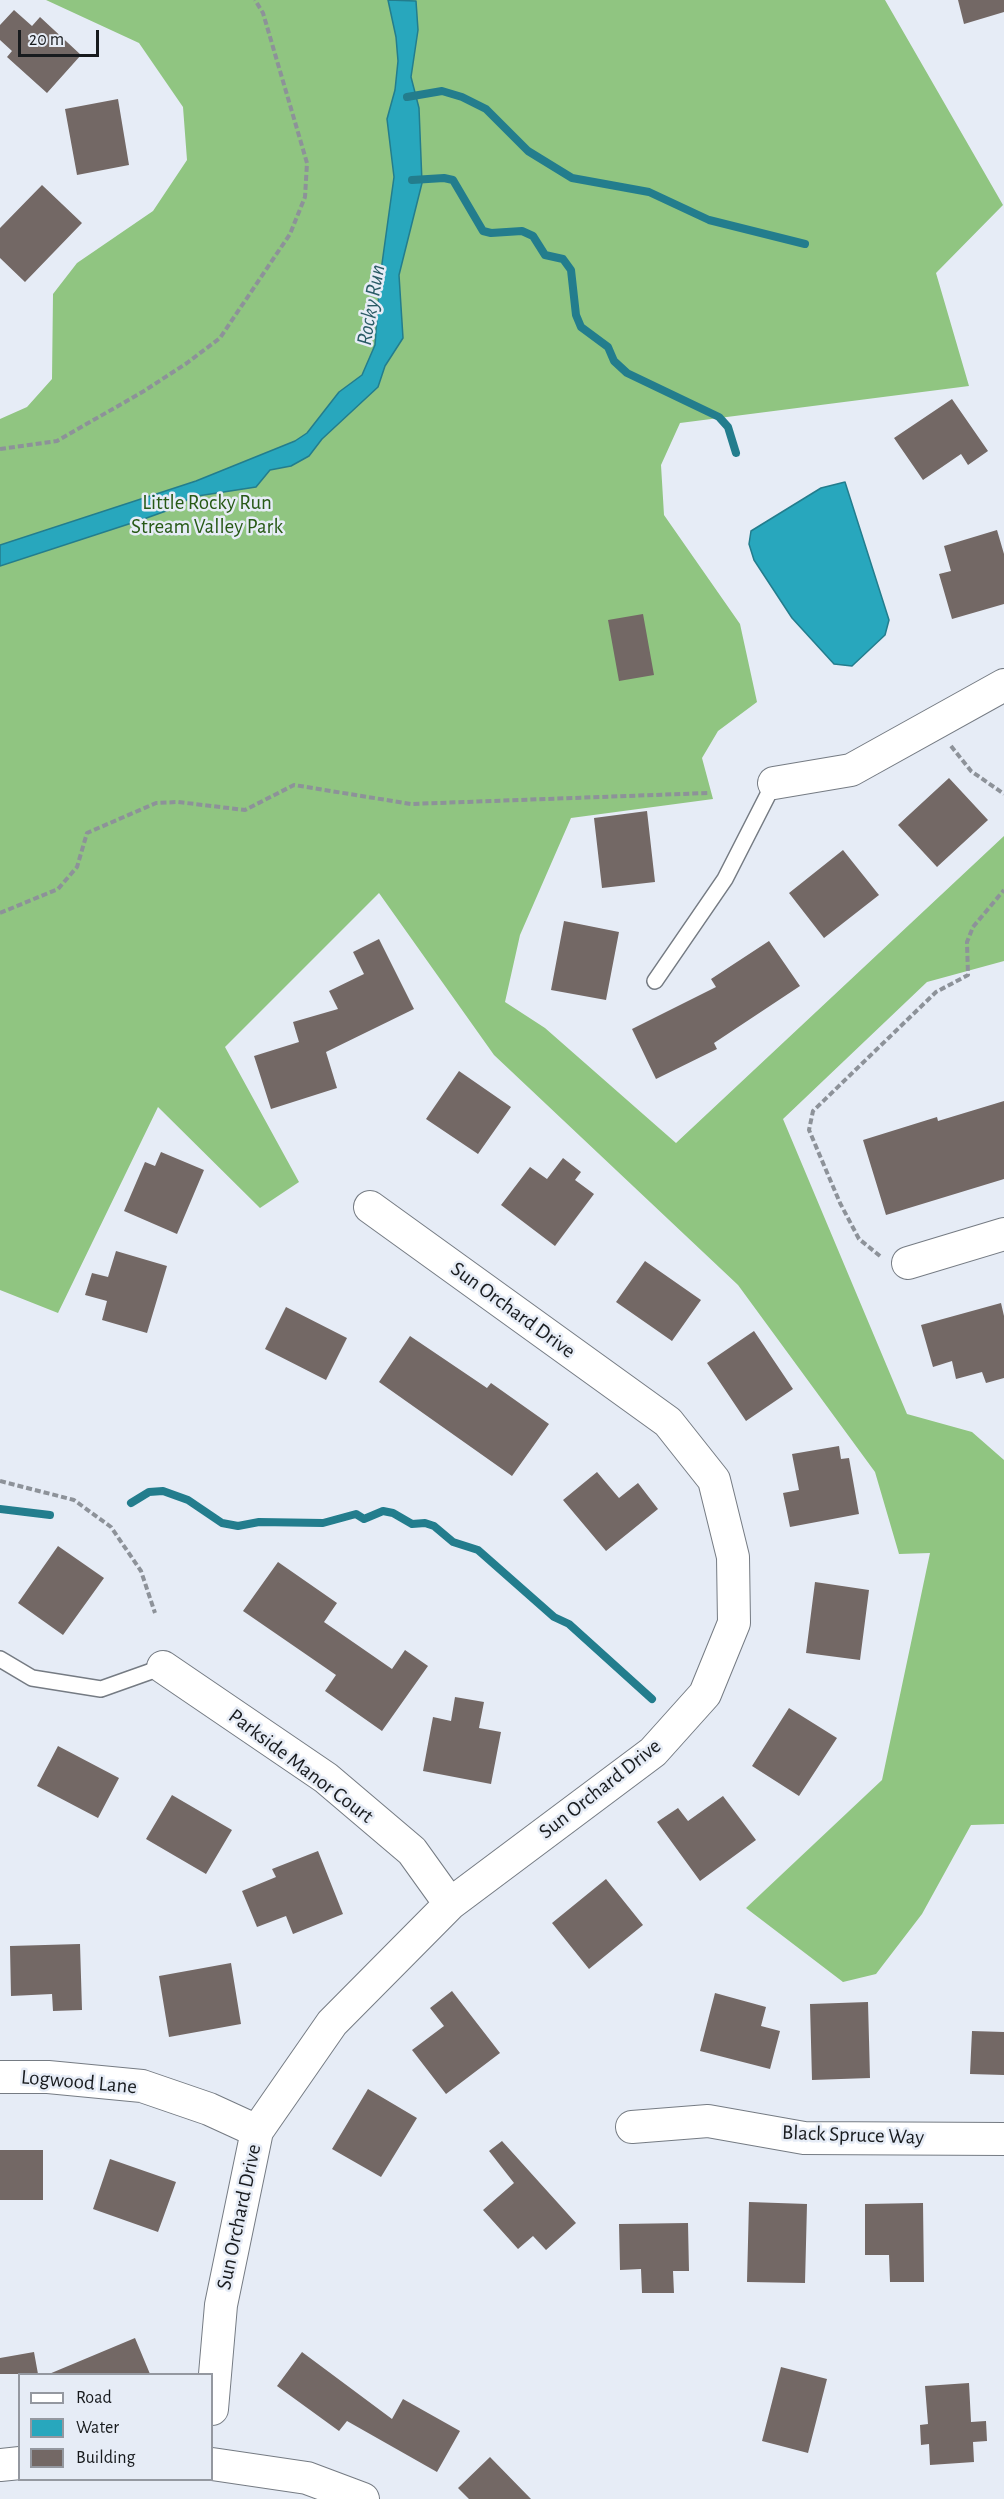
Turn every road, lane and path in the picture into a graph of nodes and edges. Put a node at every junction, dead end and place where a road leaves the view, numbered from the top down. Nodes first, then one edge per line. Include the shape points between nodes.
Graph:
1 (255, 0) edge
2 (0, 449) edge
3 (1004, 686) edge
4 (947, 740) dead end
5 (774, 783) joint
6 (708, 793) dead end
7 (1004, 794) edge
8 (1004, 890) edge
9 (0, 913) edge
10 (655, 981) dead end
11 (370, 1208) dead end
12 (1004, 1234) edge
13 (896, 1261) joint
14 (0, 1481) edge
15 (155, 1614) dead end
16 (0, 1659) edge
17 (164, 1667) joint
18 (450, 1904) junction
19 (0, 2077) edge
20 (632, 2127) dead end
21 (257, 2131) junction
22 (1004, 2139) edge
23 (213, 2397) edge
24 (18, 2463) edge
25 (213, 2464) edge
26 (0, 2465) edge
27 (363, 2499) edge

1 - 2 path via 263,13 307,163 305,197 290,234 220,338 187,363 57,441
3 - 5 street via 850,770
4 - 7 path via 971,771
5 - 10 lane via 725,879
6 - 9 path via 411,804 294,785 245,810 156,802 87,833 77,867 58,889
8 - 13 path via 973,927 967,942 968,975 936,992 813,1111 809,1130 859,1239
11 - 18 street, Sun Orchard Drive via 668,1422 714,1480 733,1557 734,1623 705,1694 653,1752
12 - 13 street
14 - 15 path via 74,1500 111,1527 141,1570
16 - 17 lane via 32,1678 101,1689
17 - 18 street, Parkside Manor Court via 326,1779 412,1851
18 - 21 street, Sun Orchard Drive via 332,2023
19 - 21 street, Logwood Lane via 48,2077 142,2086
20 - 22 street, Black Spruce Way via 708,2121 804,2138
21 - 23 street, Sun Orchard Drive via 221,2305
24 - 26 street
25 - 27 street via 307,2478

